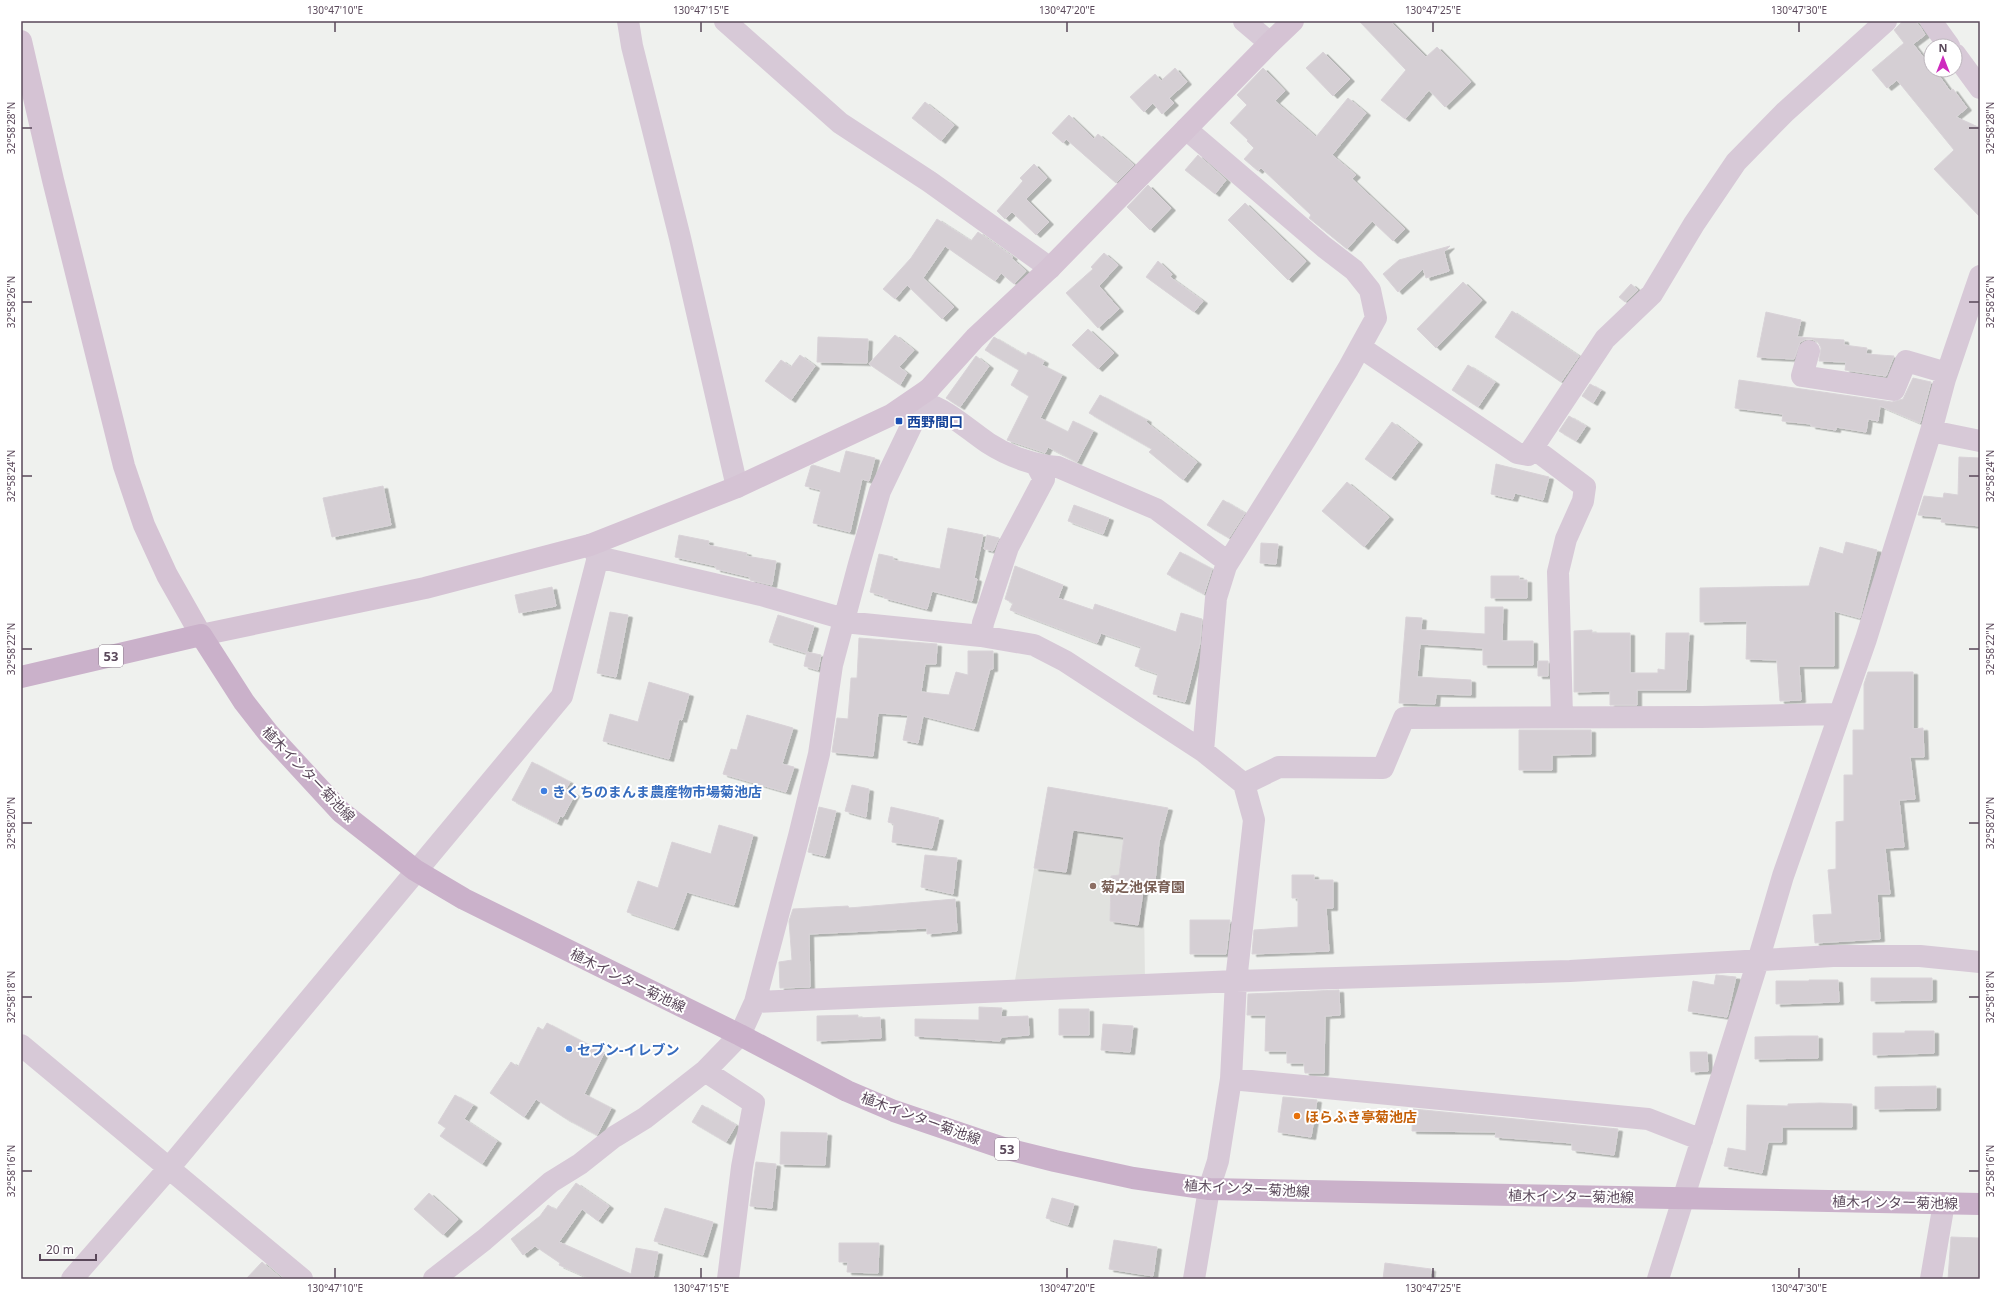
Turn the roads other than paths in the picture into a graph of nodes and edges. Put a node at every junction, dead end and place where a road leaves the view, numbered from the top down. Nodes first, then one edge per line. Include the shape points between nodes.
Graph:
1 (628, 21) edge
2 (725, 21) edge
3 (1244, 21) edge
4 (1293, 21) edge
5 (1886, 21) edge
6 (1931, 21) edge
7 (1943, 38) edge
8 (21, 41) edge
9 (1270, 42) junction
10 (1963, 65) edge
11 (1980, 88) edge
12 (1186, 129) junction
13 (1050, 268) junction
14 (1980, 276) edge
15 (1360, 347) junction
16 (1808, 351) dead end
17 (1947, 373) junction
18 (926, 396) junction
19 (1931, 431) junction
20 (1980, 441) edge
21 (1533, 448) junction
22 (1036, 464) junction
23 (737, 487) junction
24 (594, 551) junction
25 (1228, 562) junction
26 (844, 622) junction
27 (201, 635) junction
28 (981, 636) junction
29 (21, 677) edge
30 (1839, 714) junction
31 (1562, 716) junction
32 (1203, 751) junction
33 (1244, 784) junction
34 (415, 870) junction
35 (1758, 962) junction
36 (1980, 962) edge
37 (1236, 981) junction
38 (755, 1002) junction
39 (740, 1035) junction
40 (21, 1045) edge
41 (704, 1071) junction
42 (1231, 1079) junction
43 (1702, 1140) junction
44 (169, 1168) junction
45 (1209, 1189) junction
46 (1683, 1198) junction
47 (1944, 1203) junction
48 (1980, 1204) edge
49 (72, 1279) edge
50 (302, 1279) edge
51 (434, 1279) edge
52 (728, 1279) edge
53 (1194, 1279) edge
54 (1658, 1279) edge
55 (1931, 1279) edge

1 - 23 street
2 - 13 street via 840,124 930,182
3 - 9 street
4 - 9 street
5 - 21 street via 1785,112 1736,162 1694,224 1652,294 1605,339
6 - 7 street
8 - 27 street via 124,466 167,575
9 - 12 street
10 - 11 street
12 - 13 street
12 - 15 street via 1354,270 1370,290 1376,318
13 - 18 street via 975,338
14 - 17 street
15 - 21 street via 1517,453 1528,455
15 - 25 street
16 - 17 street via 1802,376 1894,390 1906,361
17 - 19 street
18 - 22 street via 990,444
18 - 23 street
18 - 26 street via 880,491
19 - 20 street
19 - 30 street via 1866,639
21 - 31 street via 1584,487 1583,501 1566,539 1558,572
22 - 25 street via 1058,467 1156,509
22 - 28 street via 1044,479 1008,548
23 - 24 street
24 - 26 street via 761,595 840,618
24 - 27 street
24 - 34 street via 562,696
25 - 32 street via 1216,598
26 - 28 street
26 - 38 street via 832,665 819,754
27 - 29 main road, 53
27 - 34 main road, 植木インター菊池線 / 53 via 244,702 269,734 341,812
28 - 32 street via 1034,645 1065,661
30 - 31 street via 1702,717
30 - 35 street via 1783,876
31 - 33 street via 1404,718 1383,768 1279,767
32 - 33 street
33 - 37 street via 1254,820
34 - 39 main road, 植木インター菊池線 / 53 via 464,899
34 - 44 street
35 - 36 street via 1833,956 1920,956
35 - 37 street via 1570,971
35 - 43 street
37 - 38 street
37 - 42 street
38 - 39 street
39 - 41 street
39 - 45 main road, 植木インター菊池線 / 53 via 847,1091 894,1111 1003,1148 1133,1178
40 - 44 street
41 - 51 street via 645,1118 551,1182
41 - 52 street via 754,1103 742,1167
42 - 43 street via 1648,1119
42 - 45 street via 1218,1161
43 - 46 street
44 - 49 street
44 - 50 street
45 - 46 main road, 植木インター菊池線 / 53
45 - 53 street
46 - 47 main road, 植木インター菊池線 / 53
46 - 54 street
47 - 48 main road, 植木インター菊池線 / 53
47 - 55 street

